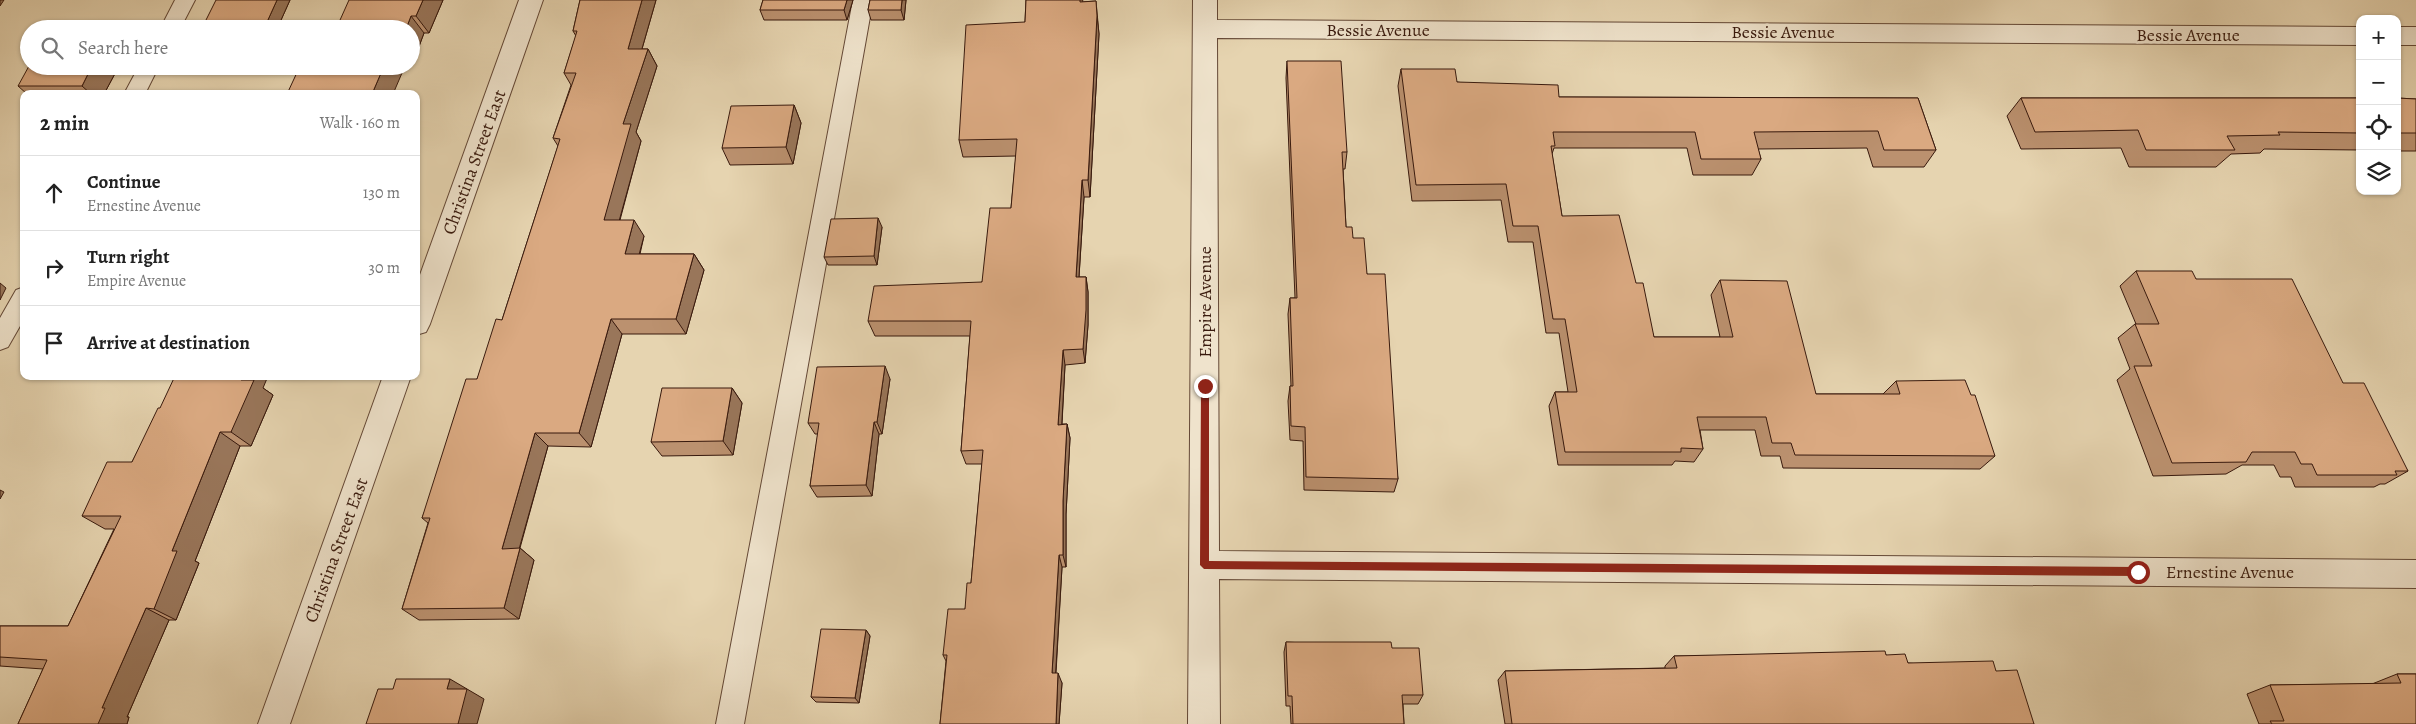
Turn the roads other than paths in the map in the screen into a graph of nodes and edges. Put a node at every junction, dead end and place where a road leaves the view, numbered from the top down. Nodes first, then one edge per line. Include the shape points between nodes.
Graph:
1 (186, 0) edge
2 (532, 0) edge
3 (863, 0) edge
4 (1205, 0) edge
5 (175, 20) edge
6 (1205, 29) junction
7 (2356, 36) edge
8 (2401, 36) edge
9 (2416, 36) edge
10 (144, 75) edge
11 (136, 90) edge
12 (20, 304) edge
13 (420, 313) edge
14 (0, 340) edge
15 (397, 380) edge
16 (1204, 565) junction
17 (2416, 574) edge
18 (274, 724) edge
19 (730, 724) edge
20 (1204, 724) edge

1 - 5 lane
2 - 13 street, Christina Street East
3 - 19 lane
4 - 6 street, Empire Avenue
6 - 7 street, Bessie Avenue
6 - 16 street, Empire Avenue
8 - 9 street
10 - 11 lane
12 - 14 lane
15 - 18 street, Christina Street East
16 - 17 street, Ernestine Avenue
16 - 20 street, Empire Avenue

